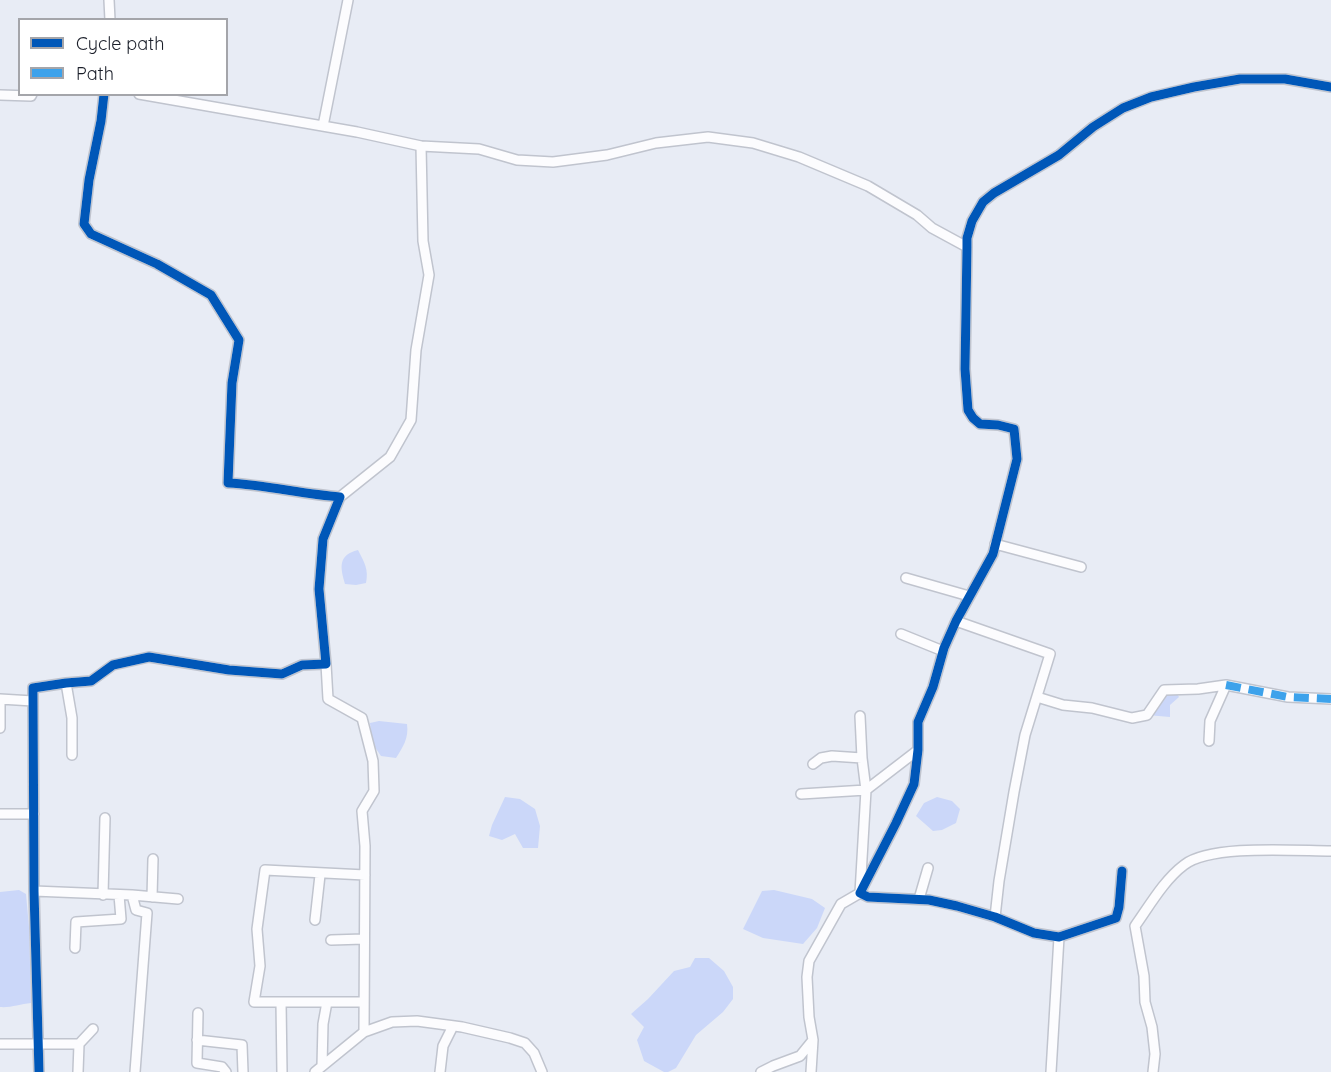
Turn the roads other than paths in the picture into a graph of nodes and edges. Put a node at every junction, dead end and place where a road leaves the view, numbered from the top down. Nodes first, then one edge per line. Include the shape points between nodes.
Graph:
1 (109, 0) edge
2 (348, 0) edge
3 (110, 18) edge
4 (1331, 87) edge
5 (0, 95) edge
6 (18, 96) edge
7 (104, 96) edge
8 (150, 96) edge
9 (323, 126) junction
10 (421, 146) junction
11 (967, 247) junction
12 (340, 497) junction
13 (995, 544) junction
14 (1081, 567) dead end
15 (906, 578) dead end
16 (969, 596) junction
17 (956, 621) junction
18 (901, 634) dead end
19 (943, 651) junction
20 (326, 664) junction
21 (66, 683) junction
22 (1226, 685) junction
23 (1036, 698) junction
24 (0, 699) edge
25 (1331, 699) edge
26 (33, 701) junction
27 (860, 716) dead end
28 (0, 728) edge
29 (1209, 741) dead end
30 (918, 750) junction
31 (72, 755) dead end
32 (861, 758) junction
33 (813, 764) dead end
34 (866, 789) junction
35 (801, 794) dead end
36 (0, 814) edge
37 (34, 814) junction
38 (105, 818) dead end
39 (1331, 851) edge
40 (153, 859) dead end
41 (928, 867) dead end
42 (1122, 872) dead end
43 (320, 875) dead end
44 (365, 875) junction
45 (34, 891) junction
46 (860, 893) junction
47 (102, 895) junction
48 (119, 895) junction
49 (132, 895) junction
50 (152, 897) junction
51 (178, 899) dead end
52 (919, 899) junction
53 (995, 917) junction
54 (1116, 918) junction
55 (315, 920) dead end
56 (1135, 926) junction
57 (1059, 936) junction
58 (364, 939) junction
59 (331, 940) dead end
60 (75, 948) dead end
61 (281, 1002) junction
62 (327, 1002) junction
63 (364, 1002) junction
64 (198, 1013) dead end
65 (453, 1026) junction
66 (93, 1029) dead end
67 (364, 1032) junction
68 (197, 1040) junction
69 (813, 1040) junction
70 (0, 1044) edge
71 (38, 1044) junction
72 (79, 1044) junction
73 (319, 1069) edge
74 (39, 1072) edge
75 (78, 1072) edge
76 (135, 1072) edge
77 (226, 1072) edge
78 (243, 1072) edge
79 (282, 1072) edge
80 (440, 1072) edge
81 (542, 1072) edge
82 (761, 1072) edge
83 (811, 1072) edge
84 (1051, 1072) edge
85 (1153, 1072) edge

1 - 3 street
2 - 9 street
4 - 11 street via 1285,79 1240,79 1151,97 1124,108 1059,155 983,202 972,221
5 - 6 street
7 - 12 street via 84,224 92,234 211,295 239,340 232,383 228,483
8 - 9 street
9 - 10 street
10 - 11 street via 478,149 517,160 553,162 708,137 753,143 799,156 868,186
10 - 12 street via 423,241 429,275 416,351 411,420 390,457
11 - 13 street via 968,410 980,424 1014,429 1017,459
12 - 20 street via 323,539 320,589
13 - 14 street
13 - 16 street
15 - 16 street
16 - 17 street
17 - 19 street
17 - 23 street via 1050,654
18 - 19 street
19 - 30 street via 918,722
20 - 21 street via 302,665 282,674 149,657 113,665 91,681
20 - 44 street via 328,699 362,718 373,761 374,791 362,811
21 - 26 street via 33,688
21 - 31 street via 72,718
22 - 23 street via 1164,690 1147,715 1132,718
22 - 25 street via 1288,697
22 - 29 street via 1210,722
23 - 53 street via 1014,792
24 - 26 street
24 - 28 street
26 - 37 street
27 - 32 street
30 - 34 street
30 - 46 street via 914,784
32 - 33 street via 832,756
32 - 34 street
34 - 35 street
34 - 46 street
36 - 37 street
37 - 45 street
38 - 47 street
39 - 56 street via 1243,850 1186,863
40 - 50 street
41 - 52 street
42 - 54 street
43 - 55 street
44 - 58 street
44 - 61 street via 265,870 257,929 260,966 254,1002
45 - 47 street
45 - 71 street
46 - 52 street via 867,897
46 - 69 street via 841,904 809,961
47 - 48 street
48 - 49 street
48 - 60 street via 121,919 76,922
49 - 50 street
49 - 76 street via 136,910 147,913
50 - 51 street
52 - 53 street
53 - 57 street via 1034,933
54 - 56 street
54 - 57 street
56 - 85 street via 1152,1027
57 - 84 street
58 - 59 street
58 - 63 street
61 - 62 street
61 - 79 street
62 - 63 street
62 - 73 street
63 - 67 street
64 - 68 street
65 - 67 street via 392,1022
65 - 80 street via 443,1046
65 - 81 street via 525,1043
66 - 72 street
67 - 73 street
68 - 77 street via 197,1063 222,1067
68 - 78 street via 242,1045
69 - 82 street via 800,1056
69 - 83 street
70 - 71 street
71 - 72 street
71 - 74 street
72 - 75 street

